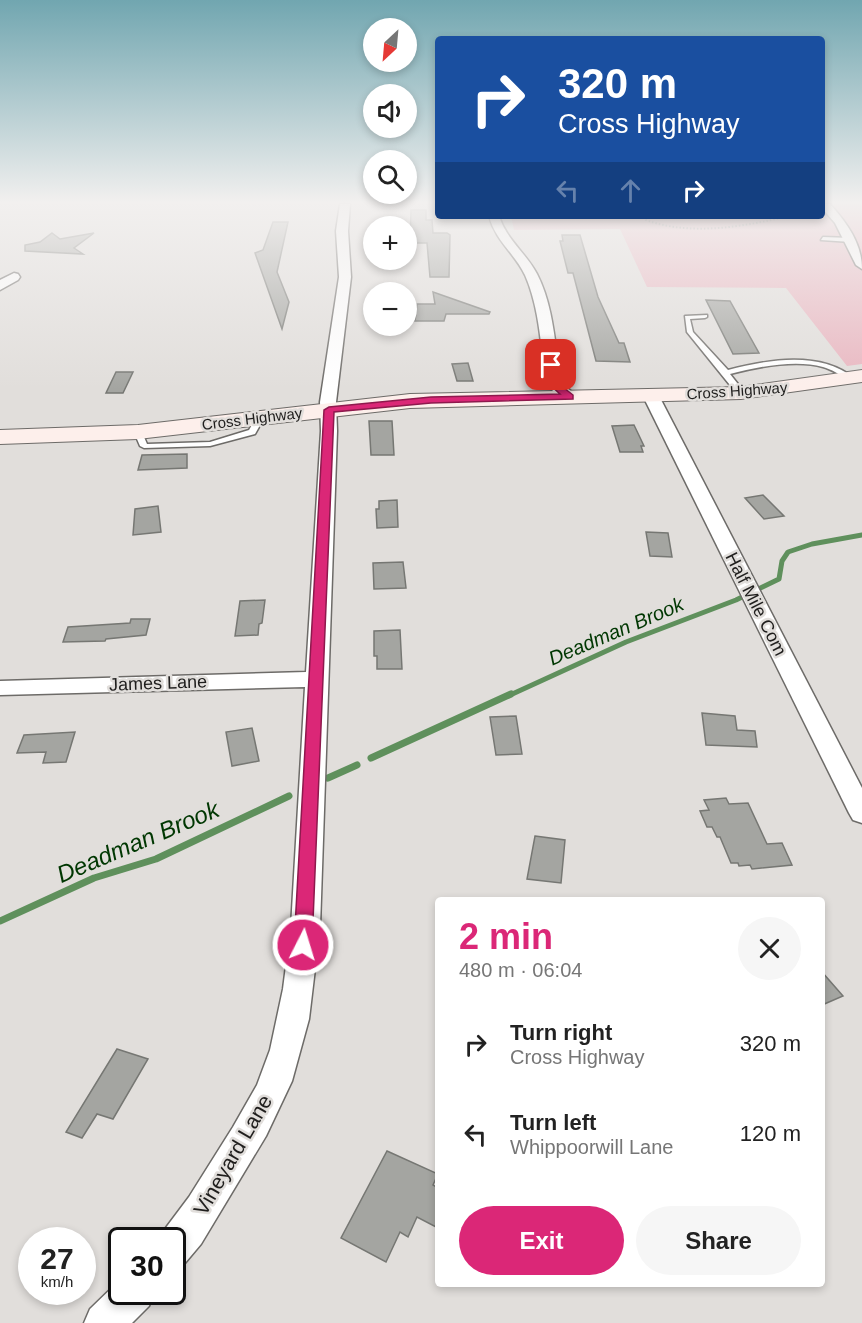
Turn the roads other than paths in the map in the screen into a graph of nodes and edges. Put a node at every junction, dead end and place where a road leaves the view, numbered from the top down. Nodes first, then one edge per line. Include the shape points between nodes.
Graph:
1 (344, 266) edge
2 (524, 266) edge
3 (14, 277) dead end
4 (0, 286) edge
5 (705, 316) dead end
6 (726, 373) junction
7 (856, 377) edge
8 (555, 393) junction
9 (741, 393) junction
10 (651, 396) junction
11 (329, 410) junction
12 (0, 437) edge
13 (316, 679) junction
14 (0, 688) edge
15 (862, 813) edge
16 (186, 1231) edge
17 (122, 1305) edge
18 (104, 1323) edge

1 - 11 street, Vineyard Lane
2 - 8 street via 540,304
3 - 4 street
5 - 6 lane via 687,317 690,332
6 - 7 lane via 756,365 805,362 826,365
6 - 9 lane
7 - 9 street, Cross Highway
8 - 10 street, Cross Highway
8 - 11 street, Cross Highway
9 - 10 street, Cross Highway
10 - 15 street, Half Mile Com
11 - 12 street, Cross Highway via 138,432
11 - 13 street, Vineyard Lane
13 - 14 street, James Lane
13 - 16 street, Vineyard Lane via 305,930 286,1051 250,1132
17 - 18 street

